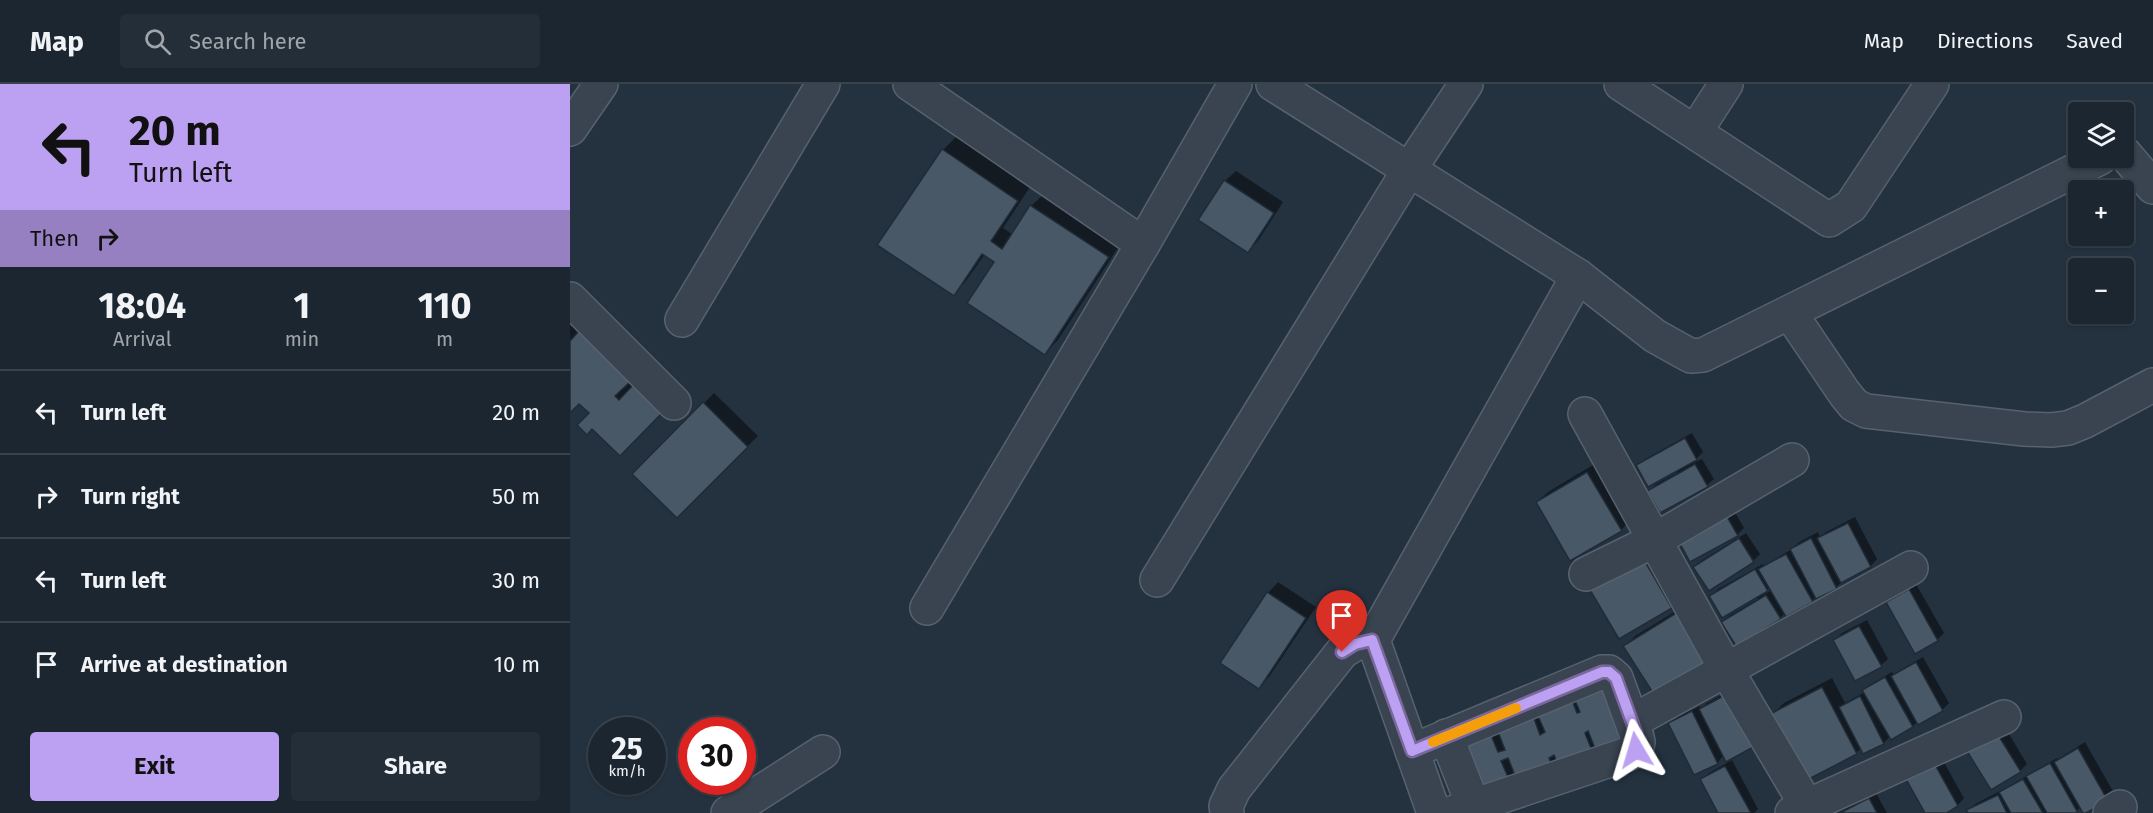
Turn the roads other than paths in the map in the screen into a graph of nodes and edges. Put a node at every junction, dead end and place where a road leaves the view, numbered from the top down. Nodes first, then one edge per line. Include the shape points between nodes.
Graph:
1 (601, 84) edge
2 (823, 84) edge
3 (910, 84) edge
4 (1234, 84) edge
5 (1273, 84) edge
6 (1466, 84) edge
7 (1621, 84) edge
8 (1726, 84) edge
9 (1932, 84) edge
10 (570, 129) edge
11 (1695, 132) junction
12 (2134, 165) edge
13 (2080, 168) edge
14 (1409, 170) junction
15 (2153, 187) edge
16 (1143, 244) junction
17 (1578, 276) junction
18 (570, 299) edge
19 (1790, 314) junction
20 (682, 320) dead end
21 (2153, 385) edge
22 (674, 403) dead end
23 (1585, 414) dead end
24 (1792, 460) dead end
25 (1655, 540) junction
26 (1911, 568) dead end
27 (1586, 574) dead end
28 (1157, 580) dead end
29 (927, 608) dead end
30 (1372, 640) junction
31 (1727, 671) junction
32 (1644, 715) dead end
33 (2004, 717) dead end
34 (1446, 736) junction
35 (1412, 751) junction
36 (823, 752) dead end
37 (1460, 772) junction
38 (1430, 800) edge
39 (1462, 809) edge
40 (1803, 810) edge
41 (728, 813) edge
42 (1227, 813) edge

1 - 10 street
2 - 20 street
3 - 16 street
4 - 16 street
5 - 14 street
6 - 14 street
7 - 11 street
8 - 11 street
9 - 11 street via 1851,206 1829,220
12 - 15 street
13 - 19 street
14 - 17 street
14 - 28 street
16 - 29 street
17 - 19 street via 1655,336 1691,356 1703,355
17 - 30 street
18 - 22 street
19 - 21 street via 1854,405 1866,411 2051,430 2085,421
23 - 25 street
24 - 25 street
25 - 27 street
25 - 31 street
26 - 31 street
30 - 35 street
30 - 42 street via 1342,652 1234,789
31 - 32 street
31 - 40 street
33 - 40 street
34 - 35 street
34 - 37 street
34 - 39 street via 1609,672 1616,678 1638,742 1636,750 1625,755
35 - 38 street
36 - 41 street
37 - 38 street
37 - 39 street

